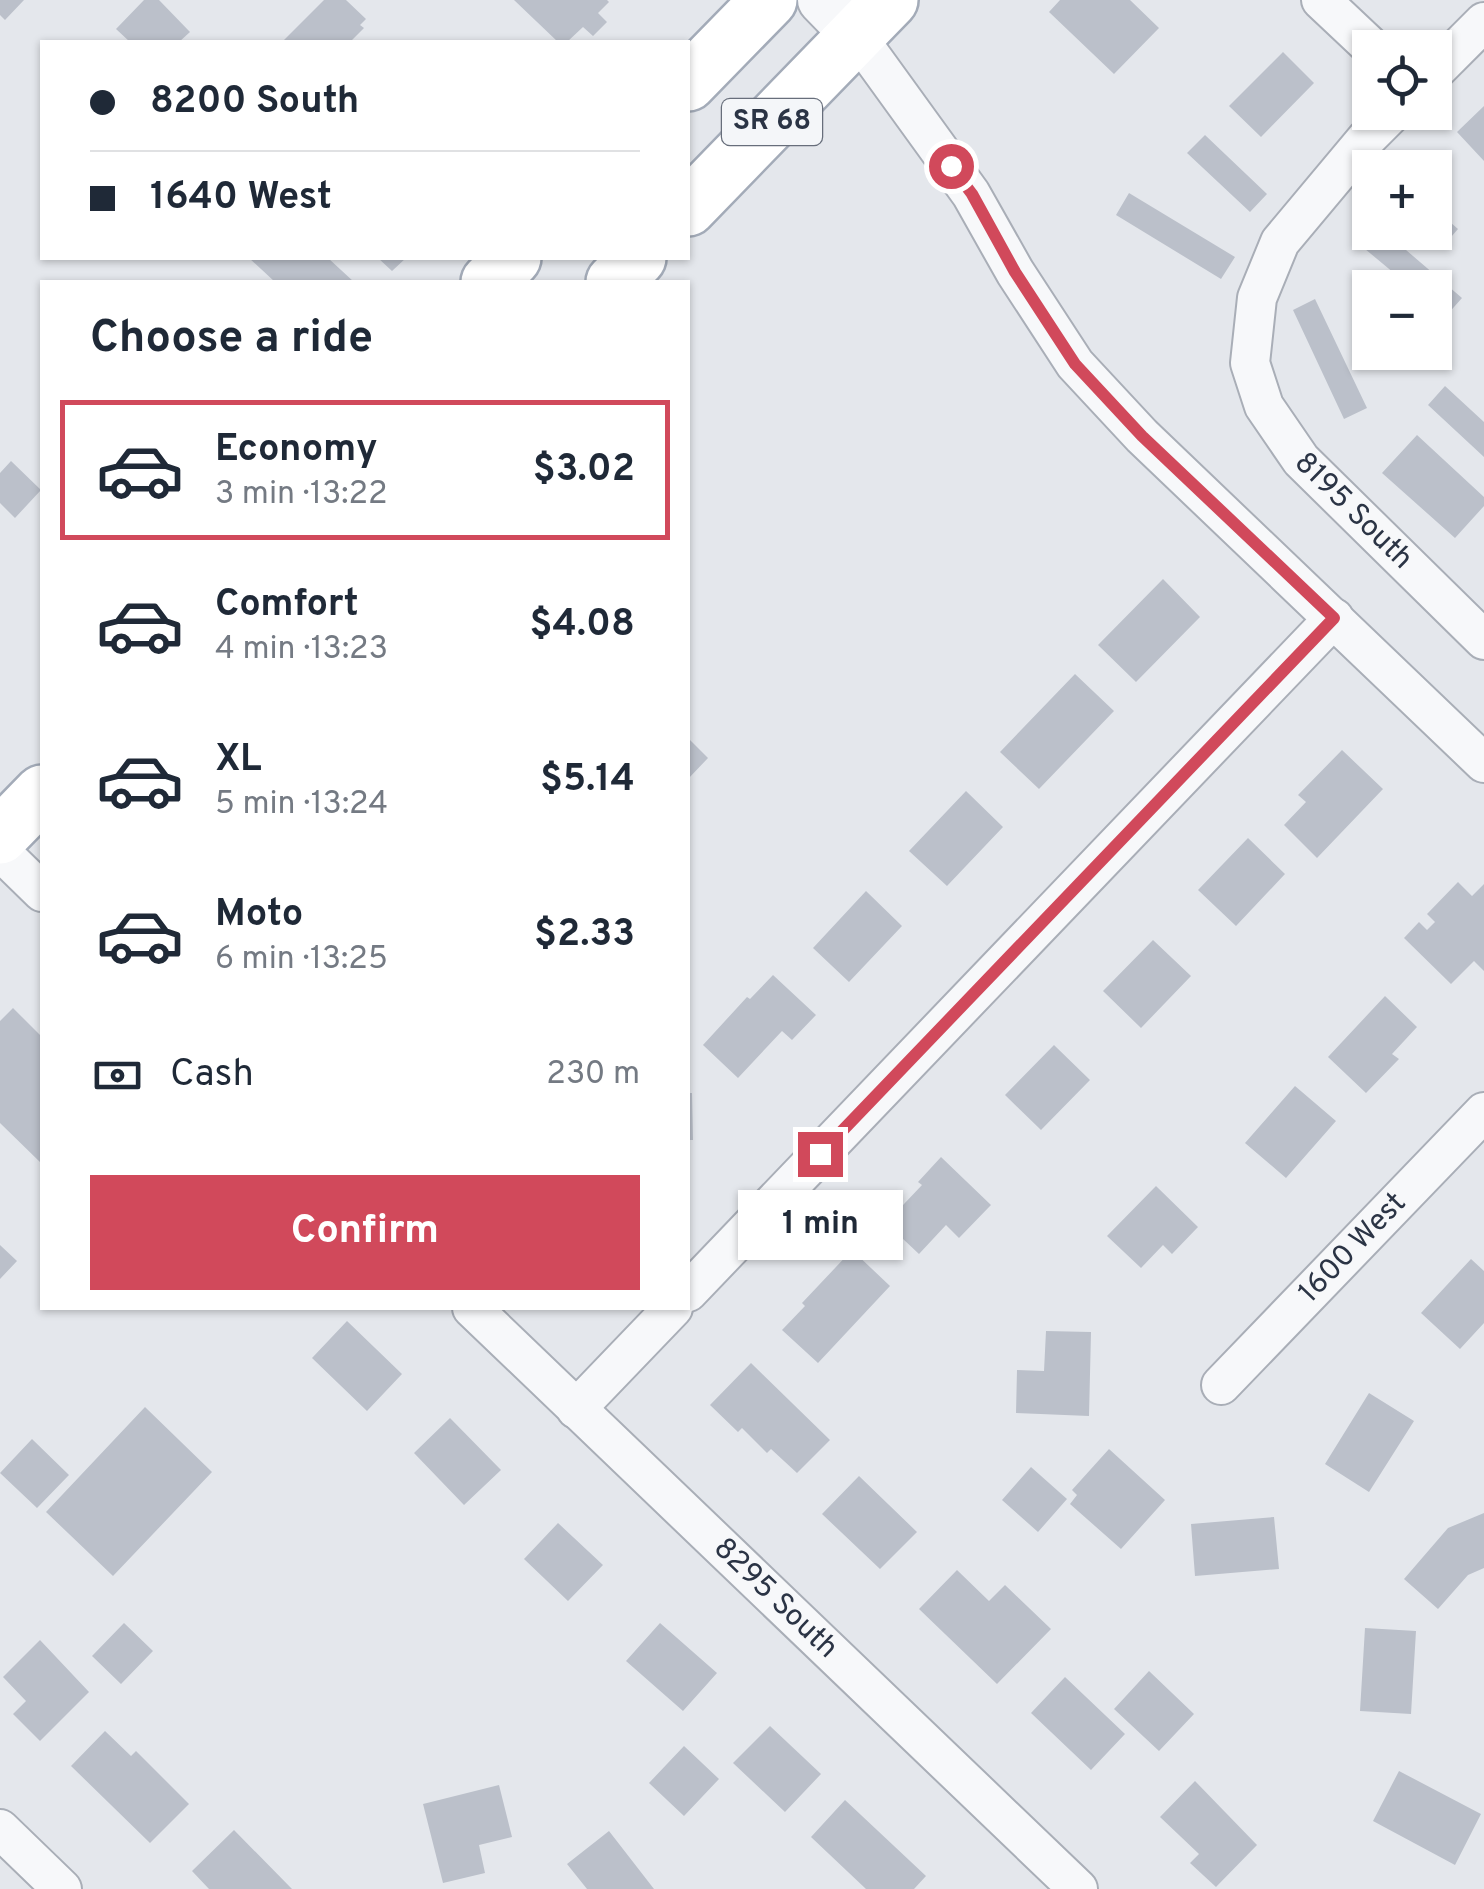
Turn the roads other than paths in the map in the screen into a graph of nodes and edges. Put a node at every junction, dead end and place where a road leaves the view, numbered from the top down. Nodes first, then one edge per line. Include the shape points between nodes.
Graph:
1 (769, 0) edge
2 (1321, 0) edge
3 (856, 12) edge
4 (1484, 22) edge
5 (1353, 30) edge
6 (1452, 54) edge
7 (690, 81) edge
8 (1376, 130) edge
9 (690, 206) edge
10 (512, 260) edge
11 (636, 260) edge
12 (490, 280) edge
13 (616, 280) edge
14 (1334, 618) junction
15 (1478, 621) edge
16 (1484, 763) edge
17 (40, 796) edge
18 (0, 836) edge
19 (0, 850) edge
20 (40, 890) edge
21 (1484, 1112) edge
22 (690, 1290) edge
23 (474, 1310) edge
24 (671, 1310) edge
25 (1221, 1384) dead end
26 (576, 1409) junction
27 (0, 1829) edge
28 (62, 1889) edge
29 (1078, 1889) edge

1 - 7 main road, SR 68
2 - 5 street
3 - 9 main road, SR 68
3 - 14 street via 1075,364
4 - 6 street
8 - 15 street, 8195 South via 1280,242 1257,298 1250,362 1264,406 1301,460
10 - 12 main road
11 - 13 main road
14 - 16 street
14 - 22 street
17 - 18 main road
19 - 20 street
21 - 25 street, 1600 West
23 - 26 street, 8295 South
24 - 26 street
26 - 29 street, 8295 South
27 - 28 street

